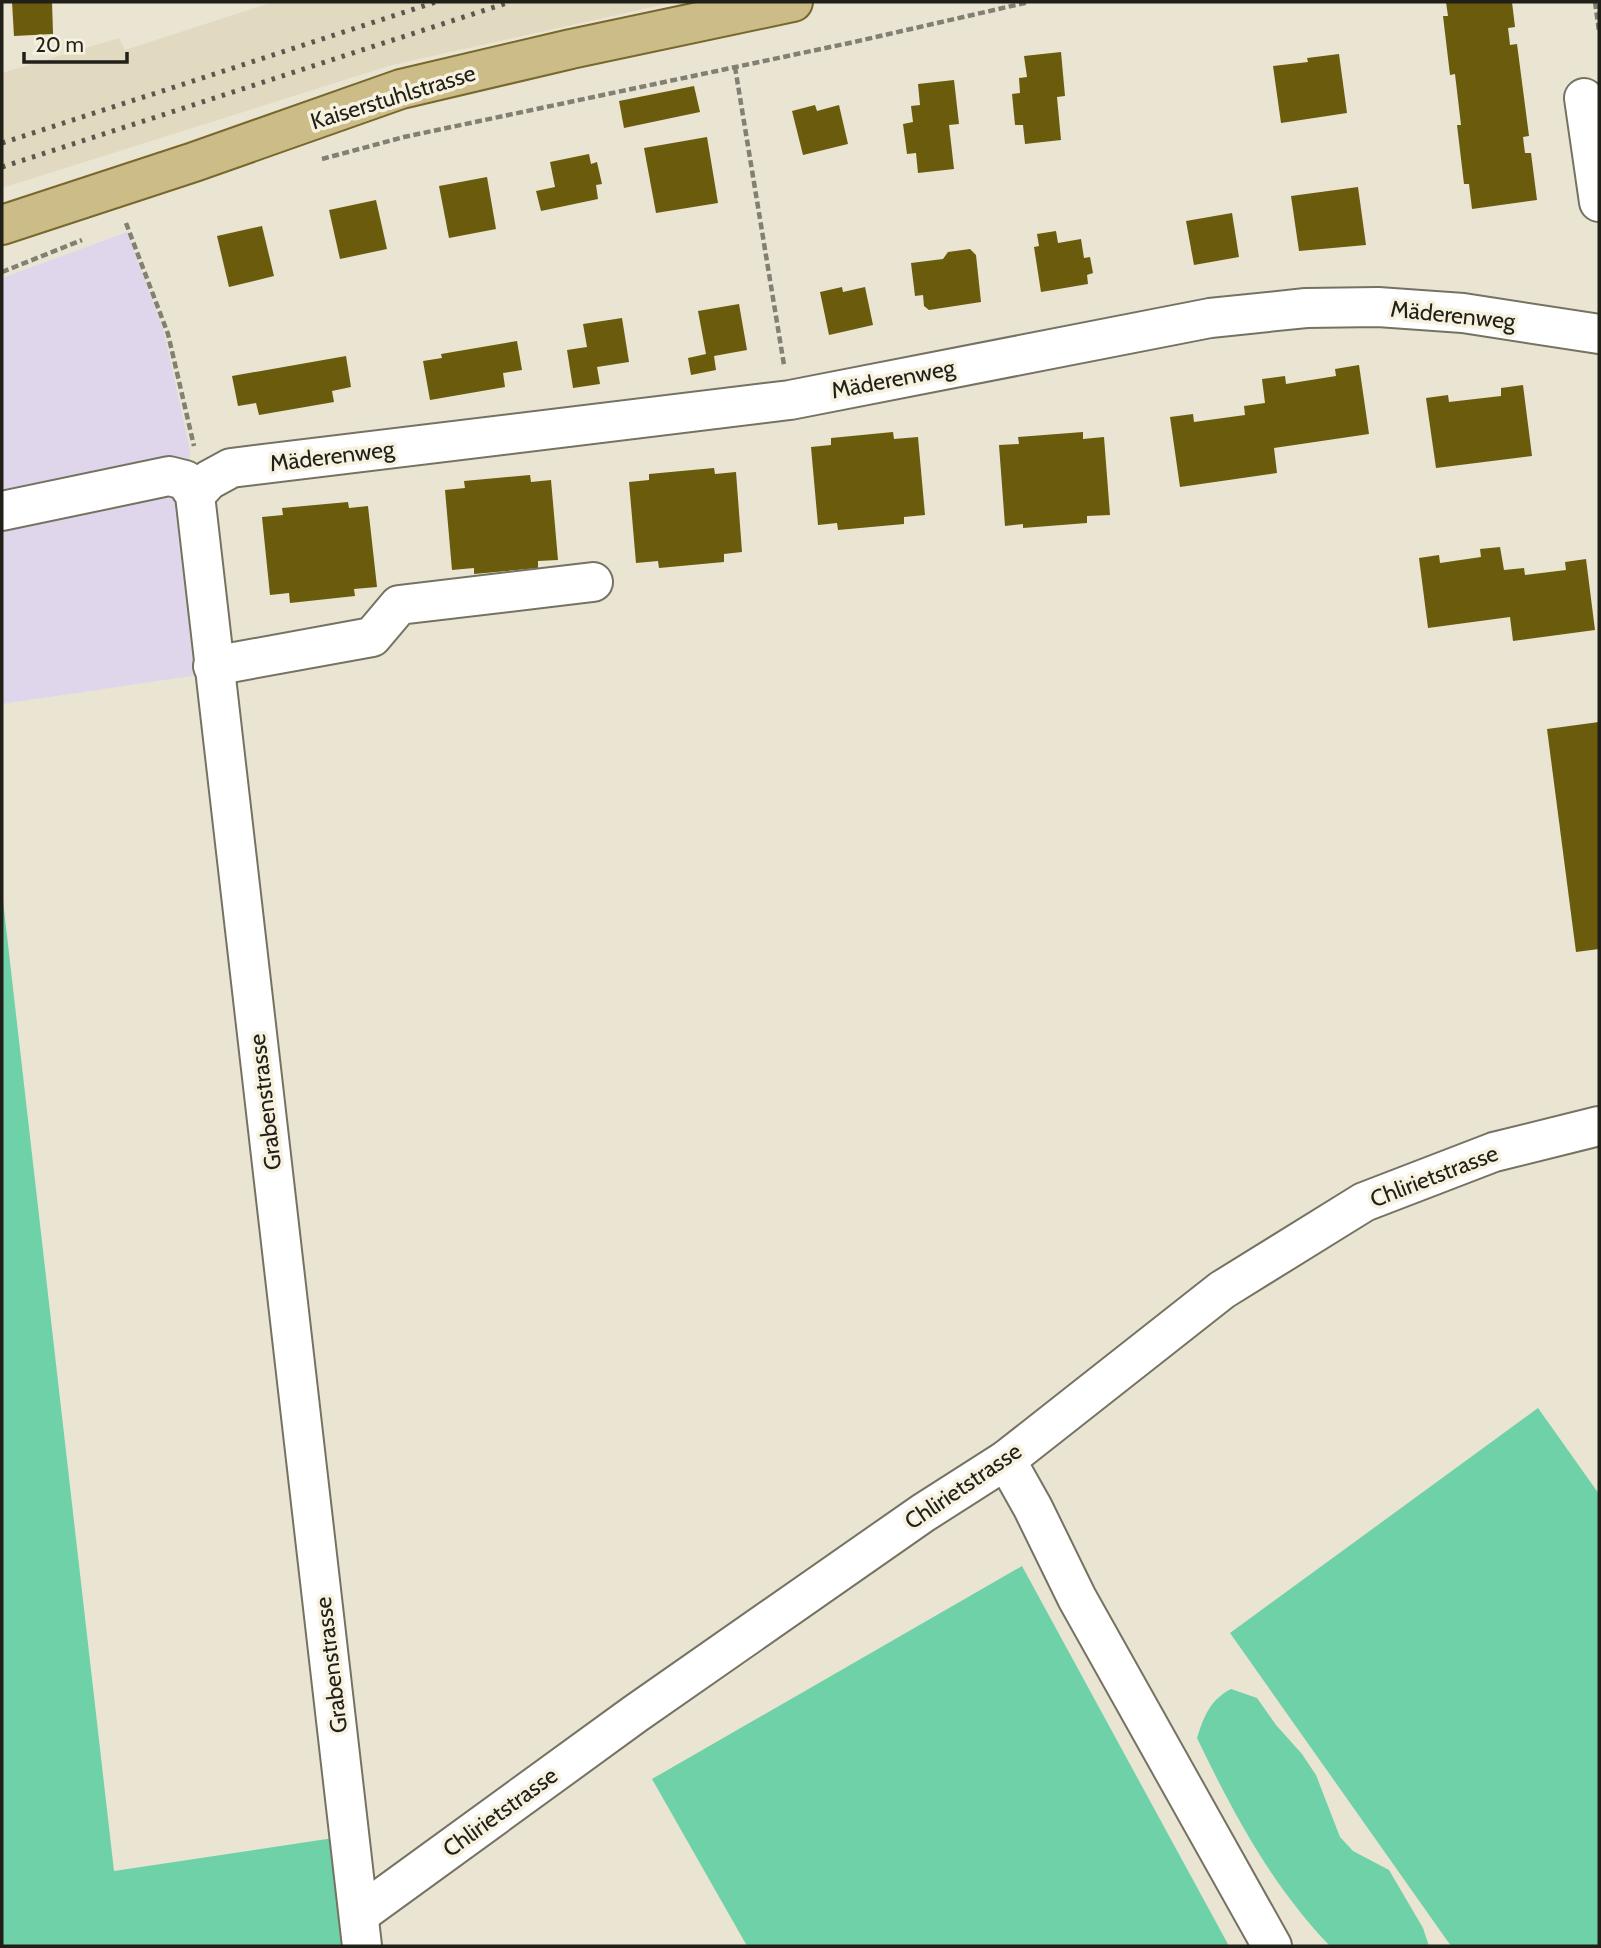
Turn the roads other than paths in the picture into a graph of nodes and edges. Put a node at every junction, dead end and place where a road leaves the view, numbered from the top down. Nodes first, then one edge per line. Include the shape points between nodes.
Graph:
1 (793, 2) edge
2 (1584, 99) dead end
3 (1599, 202) edge
4 (2, 225) edge
5 (1599, 334) edge
6 (202, 487) junction
7 (2, 511) edge
8 (593, 582) dead end
9 (213, 666) junction
10 (1599, 1126) edge
11 (1006, 1460) junction
12 (361, 1930) edge
13 (1272, 1946) edge

1 - 4 main road, Kaiserstuhlstrasse via 401,89
2 - 3 street
5 - 6 street, Mäderenweg via 1463,313 1378,307 1306,308 1210,318 790,400 231,468
6 - 7 street via 169,475
6 - 9 street, Grabenstrasse
8 - 9 street via 399,605 372,637
9 - 12 street, Grabenstrasse
10 - 11 street, Chlirietstrasse via 1494,1152 1364,1202 1222,1290
11 - 12 street, Chlirietstrasse via 635,1714
11 - 13 street via 1077,1598

